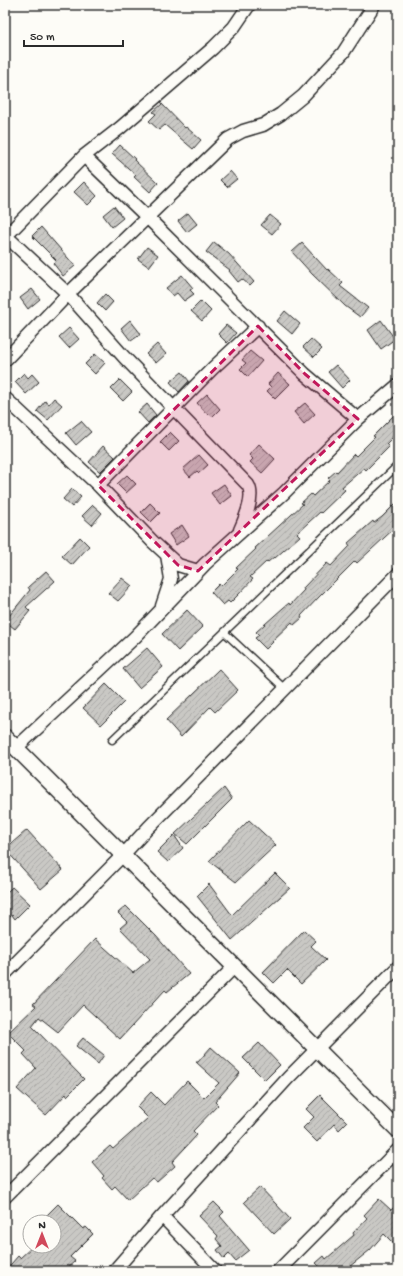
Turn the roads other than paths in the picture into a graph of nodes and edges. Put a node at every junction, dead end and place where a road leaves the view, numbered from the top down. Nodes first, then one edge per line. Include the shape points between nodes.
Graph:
1 (249, 5) edge
2 (374, 5) edge
3 (84, 156) junction
4 (147, 217) junction
5 (6, 237) edge
6 (68, 294) junction
7 (258, 326) junction
8 (5, 360) edge
9 (398, 385) edge
10 (5, 398) edge
11 (175, 408) junction
12 (358, 419) junction
13 (398, 464) edge
14 (98, 485) junction
15 (238, 534) junction
16 (167, 555) junction
17 (198, 571) junction
18 (398, 574) edge
19 (160, 610) junction
20 (224, 632) junction
21 (285, 689) junction
22 (5, 737) edge
23 (112, 740) dead end
24 (16, 748) junction
25 (123, 855) junction
26 (235, 966) junction
27 (398, 967) edge
28 (5, 974) edge
29 (316, 1048) junction
30 (398, 1130) edge
31 (398, 1150) edge
32 (5, 1197) edge
33 (162, 1216) junction
34 (114, 1271) edge
35 (215, 1271) edge
36 (278, 1271) edge

1 - 3 street via 234,27 213,48
2 - 4 street via 343,53 303,96 262,125 228,139
3 - 4 street
3 - 5 street
4 - 6 street
4 - 7 street
5 - 6 street
6 - 8 street
6 - 11 street via 124,357
7 - 11 street
7 - 12 street via 304,374
9 - 12 street
10 - 14 street
11 - 14 street
11 - 15 street via 251,489 244,522
12 - 15 street
13 - 20 lane
14 - 16 street
15 - 17 street
16 - 17 street via 178,565
16 - 19 street via 171,579
17 - 19 street
18 - 21 street
19 - 24 street via 135,637
20 - 21 lane
20 - 23 lane
21 - 25 street
22 - 24 street
24 - 25 street
25 - 26 street
25 - 28 street
26 - 29 street
26 - 32 street
27 - 29 street
29 - 30 street
29 - 33 street
31 - 36 street
33 - 34 street
33 - 35 street

